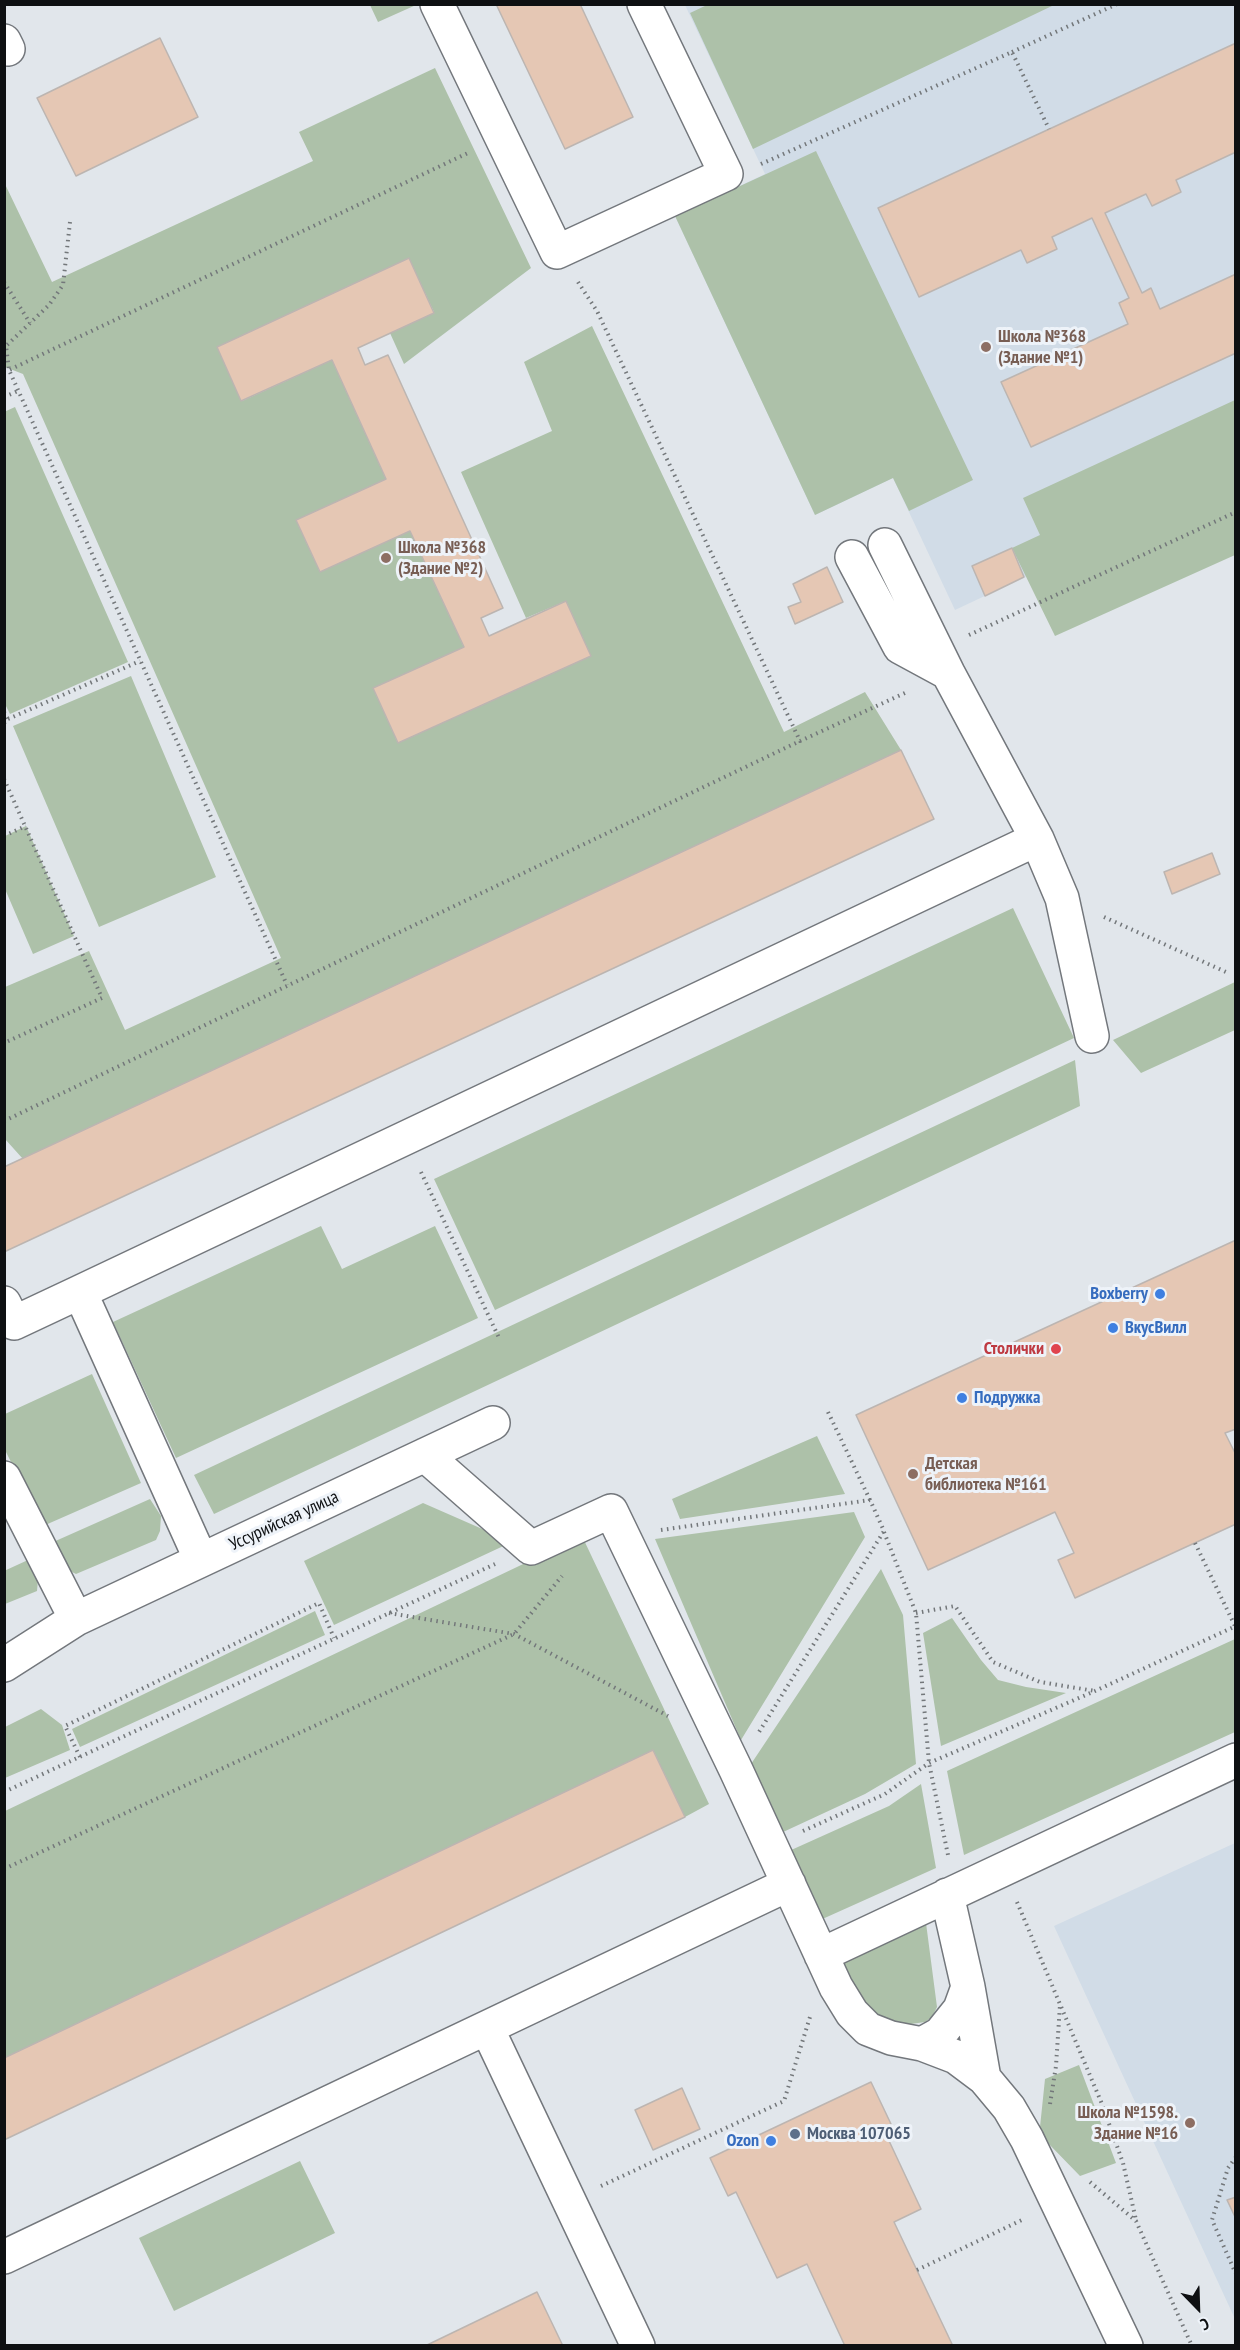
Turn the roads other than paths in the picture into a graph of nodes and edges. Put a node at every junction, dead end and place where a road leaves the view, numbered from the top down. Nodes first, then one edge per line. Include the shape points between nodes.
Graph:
1 (437, 4) edge
2 (644, 4) edge
3 (885, 545) dead end
4 (852, 557) dead end
5 (942, 662) junction
6 (1037, 839) junction
7 (1092, 1036) dead end
8 (80, 1292) junction
9 (4, 1303) edge
10 (493, 1423) dead end
11 (425, 1455) junction
12 (4, 1478) edge
13 (201, 1560) junction
14 (75, 1619) junction
15 (4, 1640) edge
16 (4, 1665) edge
17 (1236, 1760) edge
18 (789, 1884) junction
19 (951, 1893) junction
20 (824, 1960) junction
21 (968, 1987) junction
22 (487, 2028) junction
23 (922, 2044) junction
24 (984, 2078) junction
25 (4, 2257) edge
26 (638, 2346) edge
27 (1126, 2346) edge

1 - 2 lane via 557,252 726,174
3 - 5 lane
4 - 5 lane via 900,647
5 - 6 lane
6 - 7 lane via 1062,898
6 - 8 lane
8 - 9 lane via 14,1323
8 - 13 lane
10 - 11 lane, Уссурийская улица
11 - 13 lane, Уссурийская улица
11 - 18 lane via 531,1548 611,1511
12 - 14 lane
13 - 14 lane, Уссурийская улица
14 - 15 lane, Уссурийская улица
14 - 16 lane, Уссурийская улица
17 - 19 lane
18 - 20 lane
18 - 22 lane
19 - 20 lane
19 - 21 lane
20 - 23 lane via 852,2013 868,2029
21 - 23 lane via 960,2010 940,2034
21 - 24 lane
22 - 25 lane
22 - 26 lane
23 - 24 lane via 956,2057
24 - 27 lane via 1009,2108

